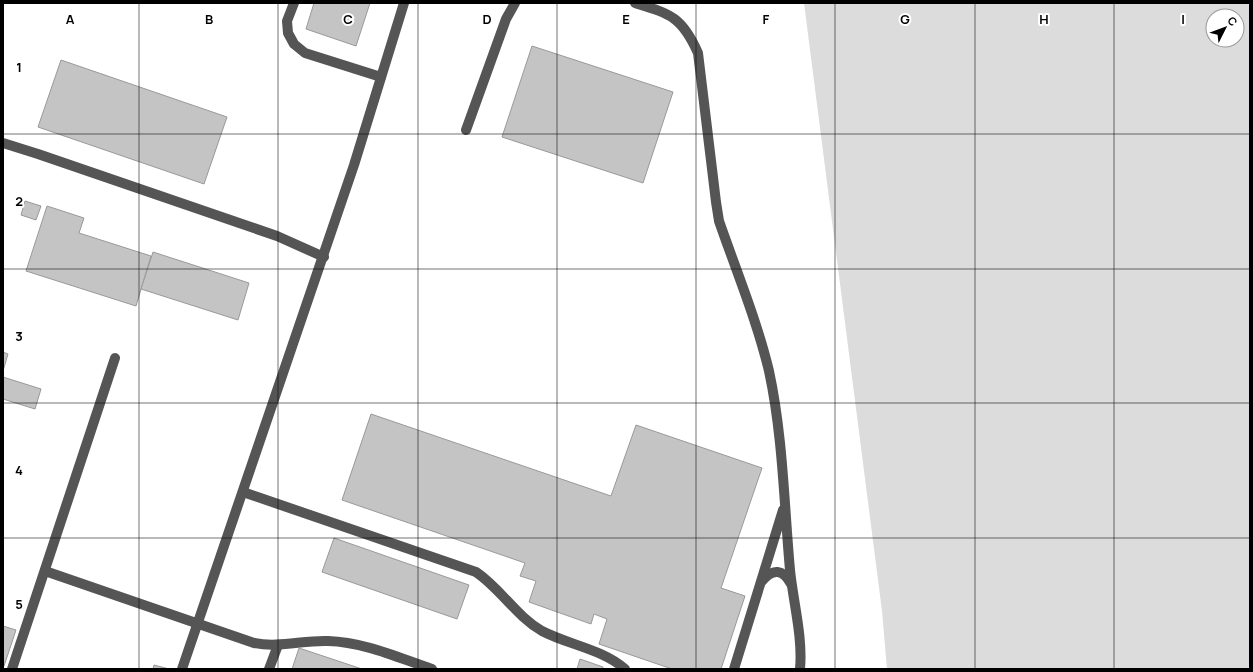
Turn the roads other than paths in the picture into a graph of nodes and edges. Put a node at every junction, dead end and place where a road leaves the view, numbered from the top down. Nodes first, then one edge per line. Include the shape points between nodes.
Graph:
1 (294, 3) edge
2 (404, 3) edge
3 (515, 3) edge
4 (635, 3) edge
5 (381, 77) junction
6 (466, 130) dead end
7 (3, 144) edge
8 (324, 257) junction
9 (114, 358) dead end
10 (243, 492) junction
11 (785, 505) junction
12 (45, 572) junction
13 (761, 582) junction
14 (791, 584) junction
15 (197, 624) junction
16 (278, 645) junction
17 (12, 669) edge
18 (182, 669) edge
19 (269, 669) edge
20 (432, 669) edge
21 (625, 669) edge
22 (734, 669) edge
23 (800, 669) edge

1 - 5 lane via 287,21 288,33 294,44 305,53
2 - 5 lane
3 - 6 lane via 506,19
4 - 11 lane via 672,17 682,25 698,53 719,221 769,370 779,433
5 - 8 lane
7 - 8 lane via 277,236
8 - 10 lane
9 - 12 lane
10 - 15 lane
10 - 21 lane via 476,572 487,579 533,625 608,658
11 - 13 lane
11 - 14 lane
12 - 15 lane
12 - 17 lane
13 - 14 lane via 774,572 784,574
13 - 22 lane
14 - 23 lane via 799,640
15 - 16 lane via 254,643
15 - 18 lane
16 - 19 lane
16 - 20 lane via 326,640 345,642

